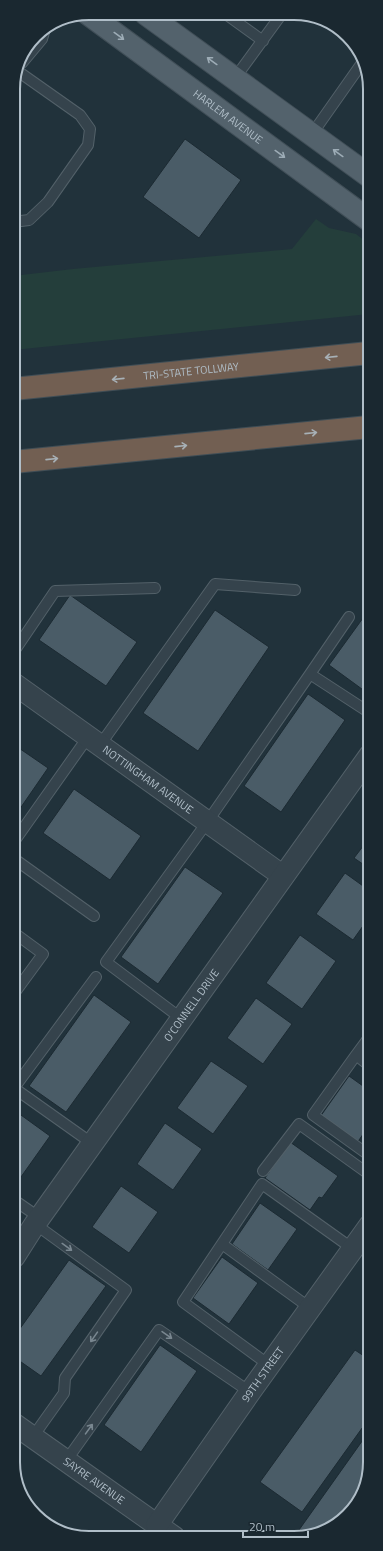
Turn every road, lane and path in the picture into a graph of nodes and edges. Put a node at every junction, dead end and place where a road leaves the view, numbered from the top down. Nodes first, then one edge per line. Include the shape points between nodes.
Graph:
1 (97, 20) edge
2 (154, 20) edge
3 (234, 20) edge
4 (277, 20) edge
5 (42, 38) edge
6 (263, 40) junction
7 (30, 54) edge
8 (360, 67) edge
9 (22, 74) edge
10 (235, 78) junction
11 (312, 134) junction
12 (363, 172) edge
13 (363, 216) edge
14 (20, 221) edge
15 (363, 354) edge
16 (20, 388) edge
17 (363, 428) edge
18 (20, 461) edge
19 (155, 588) dead end
20 (295, 590) dead end
21 (349, 617) dead end
22 (20, 644) edge
23 (310, 674) junction
24 (20, 688) edge
25 (363, 708) edge
26 (94, 741) junction
27 (363, 765) edge
28 (208, 821) junction
29 (20, 834) edge
30 (20, 863) edge
31 (284, 876) junction
32 (94, 916) dead end
33 (20, 937) edge
34 (96, 977) dead end
35 (20, 987) edge
36 (182, 1018) junction
37 (363, 1046) edge
38 (356, 1055) junction
39 (363, 1060) edge
40 (20, 1080) edge
41 (20, 1092) edge
42 (93, 1144) junction
43 (363, 1151) edge
44 (263, 1171) dead end
45 (363, 1171) edge
46 (20, 1205) edge
47 (38, 1221) junction
48 (363, 1239) edge
49 (222, 1244) junction
50 (20, 1248) edge
51 (310, 1308) junction
52 (269, 1365) junction
53 (250, 1392) junction
54 (20, 1429) edge
55 (32, 1438) junction
56 (66, 1461) junction
57 (157, 1531) edge
58 (161, 1531) edge

1 -> 13 main road, HARLEM AVENUE
10 -> 2 main road
3 - 6 lane
4 - 6 lane
5 - 7 lane
6 - 10 lane
8 - 11 lane
9 - 14 lane via 80,115 90,129 88,145 48,202 29,220
10 - 11 main road
12 -> 11 main road
15 -> 16 highway, TRI-STATE TOLLWAY
18 -> 17 highway
19 - 22 lane via 55,591
20 - 26 lane via 215,584
21 - 23 lane
23 - 25 lane
23 - 28 lane
24 - 26 street, NOTTINGHAM AVENUE
26 - 28 street, NOTTINGHAM AVENUE
26 - 29 lane
27 - 31 street, O'CONNELL DRIVE
28 - 31 street, NOTTINGHAM AVENUE
28 - 36 lane via 106,962
30 - 32 lane
31 - 36 street, O'CONNELL DRIVE
33 - 35 lane via 43,954
34 - 40 lane
36 - 42 street, O'CONNELL DRIVE
37 - 38 lane
38 - 39 lane
38 - 43 lane via 313,1115
41 - 42 lane
42 - 47 street, O'CONNELL DRIVE
44 - 45 lane via 299,1124
46 - 47 lane
47 - 50 street, O'CONNELL DRIVE
47 -> 55 lane via 126,1290 65,1378 64,1393
48 - 49 lane via 262,1184
48 - 51 street, 99TH STREET
49 - 51 lane
49 - 52 lane via 183,1302
51 - 52 street, 99TH STREET
52 - 53 street, 99TH STREET
56 -> 53 lane via 160,1330
53 - 58 street, 99TH STREET
54 - 55 street, SAYRE AVENUE
55 - 56 street, SAYRE AVENUE
56 - 57 street, SAYRE AVENUE

